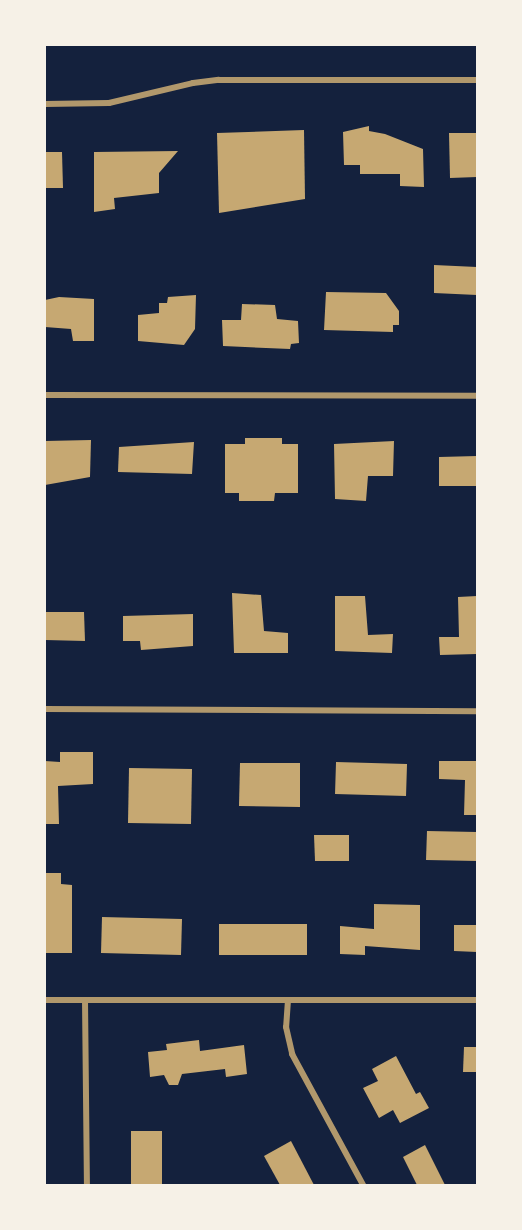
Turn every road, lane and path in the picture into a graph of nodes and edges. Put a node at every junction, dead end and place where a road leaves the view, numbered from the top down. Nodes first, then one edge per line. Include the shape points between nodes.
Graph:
1 (477, 80) edge
2 (45, 104) edge
3 (45, 395) edge
4 (477, 396) edge
5 (45, 709) edge
6 (477, 711) edge
7 (45, 1000) edge
8 (85, 1000) junction
9 (288, 1000) junction
10 (477, 1000) edge
11 (87, 1185) edge
12 (363, 1185) edge

1 - 2 street via 219,80 193,82 109,103
3 - 4 street
5 - 6 street
7 - 8 street
8 - 9 street
8 - 11 street
9 - 10 street
9 - 12 street via 286,1027 292,1054

